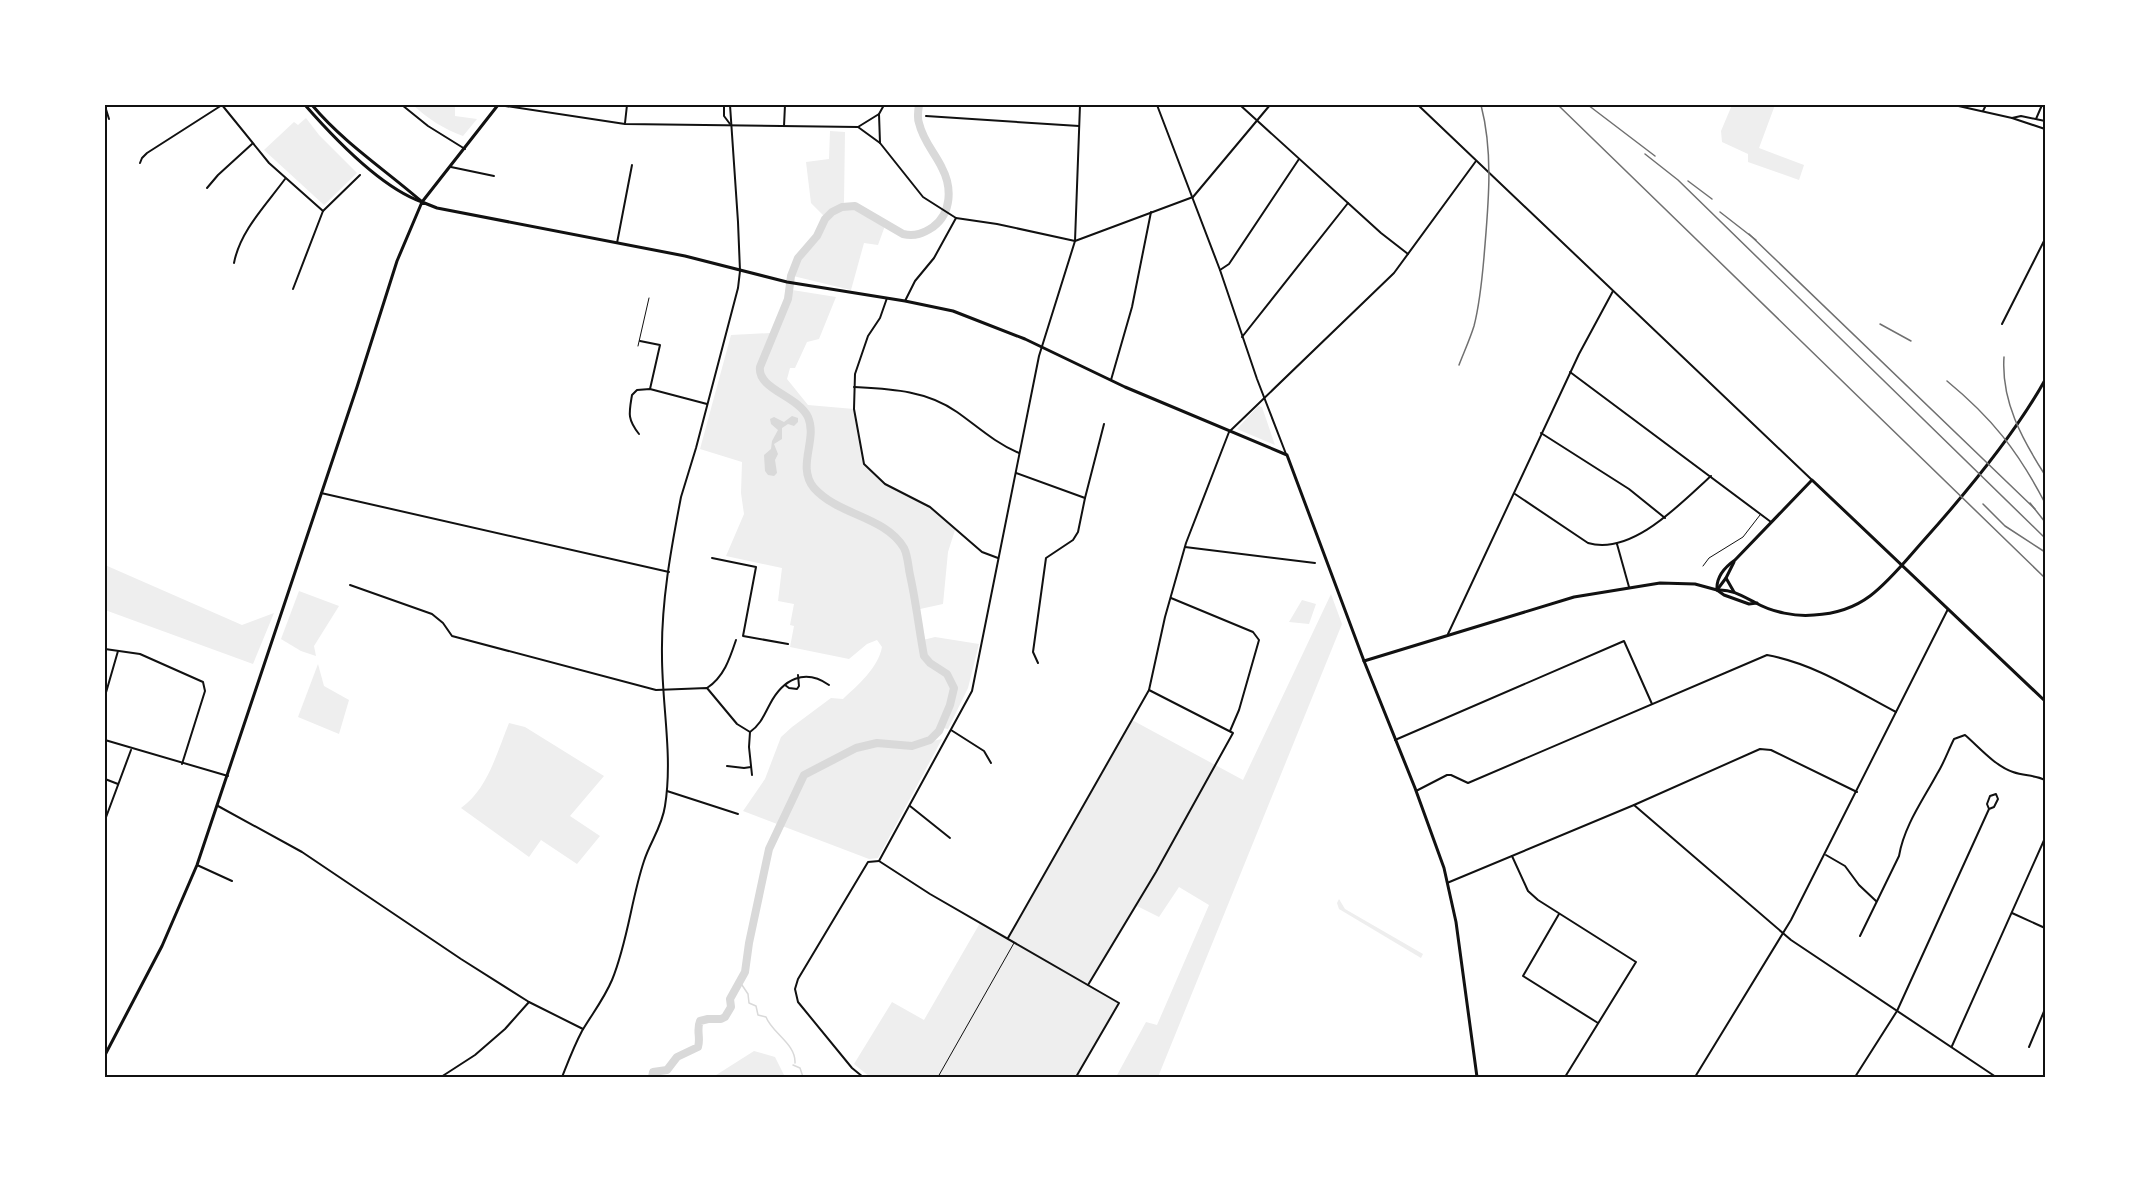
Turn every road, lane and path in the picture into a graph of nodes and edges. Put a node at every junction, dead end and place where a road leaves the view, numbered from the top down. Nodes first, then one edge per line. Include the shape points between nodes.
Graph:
1 (222, 105) edge
2 (305, 105) edge
3 (312, 105) edge
4 (402, 105) edge
5 (498, 105) edge
6 (627, 105) edge
7 (723, 105) edge
8 (730, 105) edge
9 (785, 105) edge
10 (884, 105) edge
11 (1080, 105) edge
12 (1157, 105) edge
13 (1240, 105) edge
14 (1269, 105) edge
15 (1418, 105) edge
16 (1954, 105) edge
17 (1986, 105) edge
18 (2042, 105) edge
19 (106, 106) edge
20 (1983, 111) junction
21 (879, 114) junction
22 (926, 116) dead end
23 (2012, 118) junction
24 (109, 119) dead end
25 (2036, 119) junction
26 (1256, 120) junction
27 (2045, 121) edge
28 (625, 123) junction
29 (730, 125) junction
30 (784, 126) junction
31 (1079, 126) junction
32 (858, 127) junction
33 (2045, 129) edge
34 (880, 142) junction
35 (252, 144) junction
36 (465, 149) junction
37 (1299, 159) junction
38 (1476, 161) junction
39 (140, 163) dead end
40 (632, 165) dead end
41 (451, 167) junction
42 (360, 175) dead end
43 (494, 176) dead end
44 (285, 179) junction
45 (207, 188) dead end
46 (1193, 197) junction
47 (422, 202) junction
48 (1348, 203) junction
49 (323, 211) junction
50 (1151, 212) junction
51 (956, 218) junction
52 (2045, 238) edge
53 (1075, 241) junction
54 (617, 243) junction
55 (1408, 255) junction
56 (234, 263) dead end
57 (1220, 270) junction
58 (740, 271) junction
59 (293, 289) dead end
60 (1613, 291) junction
61 (649, 298) dead end
62 (887, 298) junction
63 (905, 301) junction
64 (2002, 324) dead end
65 (1242, 337) junction
66 (640, 341) junction
67 (638, 346) dead end
68 (1042, 347) junction
69 (1570, 372) junction
70 (1111, 380) junction
71 (2045, 380) edge
72 (854, 387) junction
73 (650, 388) junction
74 (1264, 397) junction
75 (707, 404) junction
76 (1104, 424) dead end
77 (1229, 432) junction
78 (1541, 433) junction
79 (639, 434) dead end
80 (1019, 453) junction
81 (1287, 455) junction
82 (1016, 473) junction
83 (1711, 476) junction
84 (1812, 480) junction
85 (321, 493) junction
86 (1514, 494) junction
87 (1085, 498) junction
88 (1762, 514) junction
89 (1665, 518) junction
90 (1771, 522) junction
91 (1617, 544) junction
92 (1185, 547) junction
93 (712, 558) dead end
94 (998, 558) junction
95 (1735, 560) junction
96 (1315, 563) dead end
97 (1703, 566) dead end
98 (669, 572) junction
99 (1726, 578) junction
100 (350, 585) dead end
101 (1629, 588) junction
102 (1717, 590) junction
103 (1734, 592) junction
104 (1171, 598) junction
105 (1756, 603) junction
106 (1948, 609) junction
107 (1447, 635) junction
108 (736, 640) dead end
109 (788, 644) dead end
110 (105, 649) edge
111 (118, 651) junction
112 (1364, 661) junction
113 (1038, 663) dead end
114 (798, 676) junction
115 (785, 685) junction
116 (829, 685) dead end
117 (664, 688) junction
118 (707, 688) junction
119 (1149, 690) junction
120 (105, 696) edge
121 (2045, 701) edge
122 (1652, 704) junction
123 (1896, 712) junction
124 (951, 730) junction
125 (750, 732) junction
126 (1232, 732) junction
127 (105, 740) edge
128 (1395, 740) junction
129 (131, 749) junction
130 (991, 763) dead end
131 (182, 764) junction
132 (727, 766) dead end
133 (751, 767) junction
134 (752, 775) dead end
135 (228, 776) junction
136 (105, 779) edge
137 (2045, 780) edge
138 (118, 784) junction
139 (667, 791) junction
140 (1416, 791) junction
141 (1857, 792) junction
142 (218, 805) junction
143 (1634, 805) junction
144 (910, 806) junction
145 (1989, 809) junction
146 (738, 814) dead end
147 (105, 820) edge
148 (950, 838) dead end
149 (2045, 838) edge
150 (2044, 844) edge
151 (1825, 855) junction
152 (1512, 856) junction
153 (879, 861) junction
154 (197, 865) junction
155 (232, 881) dead end
156 (1447, 883) junction
157 (1876, 901) junction
158 (2012, 913) junction
159 (1559, 914) junction
160 (2045, 928) edge
161 (1783, 934) junction
162 (1860, 936) dead end
163 (1008, 938) junction
164 (1014, 942) junction
165 (1088, 985) junction
166 (529, 1002) junction
167 (2045, 1009) edge
168 (1897, 1011) junction
169 (1598, 1023) junction
170 (583, 1029) junction
171 (1952, 1047) junction
172 (2029, 1047) dead end
173 (105, 1055) edge
174 (441, 1077) edge
175 (562, 1077) edge
176 (863, 1077) edge
177 (938, 1077) edge
178 (1076, 1077) edge
179 (1477, 1077) edge
180 (1565, 1077) edge
181 (1695, 1077) edge
182 (1855, 1077) edge
183 (1996, 1077) edge

1 - 35 street
1 - 39 street via 147,153
2 - 47 main road via 363,163
3 - 47 main road via 361,155
4 - 36 street
5 - 28 street
5 - 36 main road
6 - 28 street
7 - 29 street
8 - 29 street
9 - 30 street
10 - 21 street
11 - 31 street
12 - 46 street
13 - 26 street
14 - 26 street
15 - 38 street
16 - 20 street
17 - 20 street
18 - 25 street
19 - 24 street
20 - 23 street
21 - 32 street
21 - 34 street
22 - 31 street
23 - 25 street
23 - 33 street
25 - 27 street
26 - 37 street
26 - 46 street
28 - 29 street
29 - 30 street
29 - 58 street
30 - 32 street
31 - 53 street
32 - 34 street
34 - 51 street via 923,197
35 - 44 street
35 - 45 street
36 - 41 main road
37 - 48 street
37 - 57 street via 1229,264
38 - 55 street
38 - 60 street
40 - 54 street
41 - 43 street
41 - 47 main road
42 - 49 street
44 - 49 street
44 - 56 street via 242,239
46 - 50 street
46 - 57 street
47 - 54 main road
47 - 85 main road via 397,261
48 - 55 street
48 - 65 street
49 - 59 street
50 - 53 street
50 - 70 street via 1132,307
51 - 53 street
51 - 63 street
52 - 64 street
53 - 68 street
54 - 58 main road
55 - 74 street via 1386,281
57 - 65 street
58 - 62 main road
58 - 75 street
60 - 69 street
60 - 84 street
61 - 66 lane
62 - 63 main road
62 - 72 street via 860,355
63 - 68 main road via 953,311
65 - 74 street
66 - 67 lane
66 - 73 street via 660,345
68 - 70 main road
68 - 80 street
69 - 78 street
69 - 83 street
70 - 77 main road
71 - 105 main road via 1971,484 1870,596 1836,612 1811,616 1788,614
72 - 80 street via 893,388 919,394 955,410 1003,446
72 - 94 street via 864,464 885,484 930,507 976,548
73 - 75 street
73 - 79 street via 632,395 630,423
74 - 77 street
74 - 81 street
75 - 98 street via 681,497
76 - 87 street
77 - 81 main road
77 - 92 street
78 - 86 street
78 - 89 street via 1629,489
80 - 82 street
81 - 112 main road
82 - 87 street
82 - 94 street
83 - 88 street
83 - 89 street
84 - 90 main road
84 - 106 main road
85 - 98 street
85 - 135 main road
86 - 91 street via 1588,543
86 - 107 street
87 - 113 street via 1073,540 1046,558 1033,652
88 - 90 street
88 - 97 lane via 1743,537
89 - 91 street
90 - 95 main road
91 - 101 street
92 - 96 street
92 - 104 street
93 - 109 street via 756,567 743,636
94 - 124 street via 972,691
95 - 99 main road
95 - 102 main road via 1722,573
98 - 117 street via 662,624
99 - 102 main road
99 - 103 main road
100 - 117 street via 432,614 452,636 656,690
101 - 102 main road via 1678,582
101 - 107 main road via 1574,597
102 - 103 main road
102 - 105 main road via 1749,604
103 - 105 main road
104 - 119 street
104 - 126 street via 1253,632 1259,640
106 - 121 main road
106 - 123 street
107 - 112 main road
108 - 118 street via 728,663
110 - 111 street
111 - 120 street
111 - 131 street via 140,654 203,681 205,691
112 - 128 main road
114 - 115 street
114 - 115 street via 797,689
114 - 116 street via 812,676
115 - 125 street
117 - 118 street
117 - 139 street
118 - 125 street via 737,724
119 - 126 street
119 - 163 street
122 - 123 street via 1767,656 1784,658 1832,676
122 - 128 street via 1624,641
122 - 140 street via 1468,783 1451,775
123 - 141 street
124 - 130 street via 984,751
124 - 144 street
125 - 133 street
126 - 165 street via 1156,872
127 - 129 street
128 - 140 main road
129 - 131 street
129 - 138 street
131 - 135 street
132 - 133 street
133 - 134 street
135 - 142 main road
136 - 138 street
137 - 157 street via 2001,766 1965,735 1954,739
138 - 147 street
139 - 146 street
139 - 170 street via 662,821 644,860 615,972 605,996
140 - 156 main road
141 - 143 street via 1772,750 1760,749
141 - 151 street
142 - 154 main road
142 - 166 street via 302,852
143 - 152 street
143 - 161 street
144 - 148 street
144 - 153 street
145 - 145 street via 1990,796 1996,794 1998,799
145 - 168 street
149 - 150 street
150 - 158 street
151 - 157 street via 1845,866
151 - 161 street
152 - 156 street
152 - 159 street via 1528,891
153 - 163 street
153 - 176 street via 868,862 795,989 798,1002
154 - 155 street
154 - 173 main road via 162,946
156 - 179 main road via 1458,932
157 - 162 street
158 - 160 street
158 - 171 street
159 - 169 street via 1523,976
159 - 169 street via 1636,962
161 - 168 street
161 - 181 street
163 - 164 street
164 - 165 street
164 - 177 lane
165 - 178 street via 1119,1003
166 - 170 street
166 - 174 street via 475,1055
167 - 172 street
168 - 171 street
168 - 182 street
169 - 180 street
170 - 175 street
171 - 183 street

